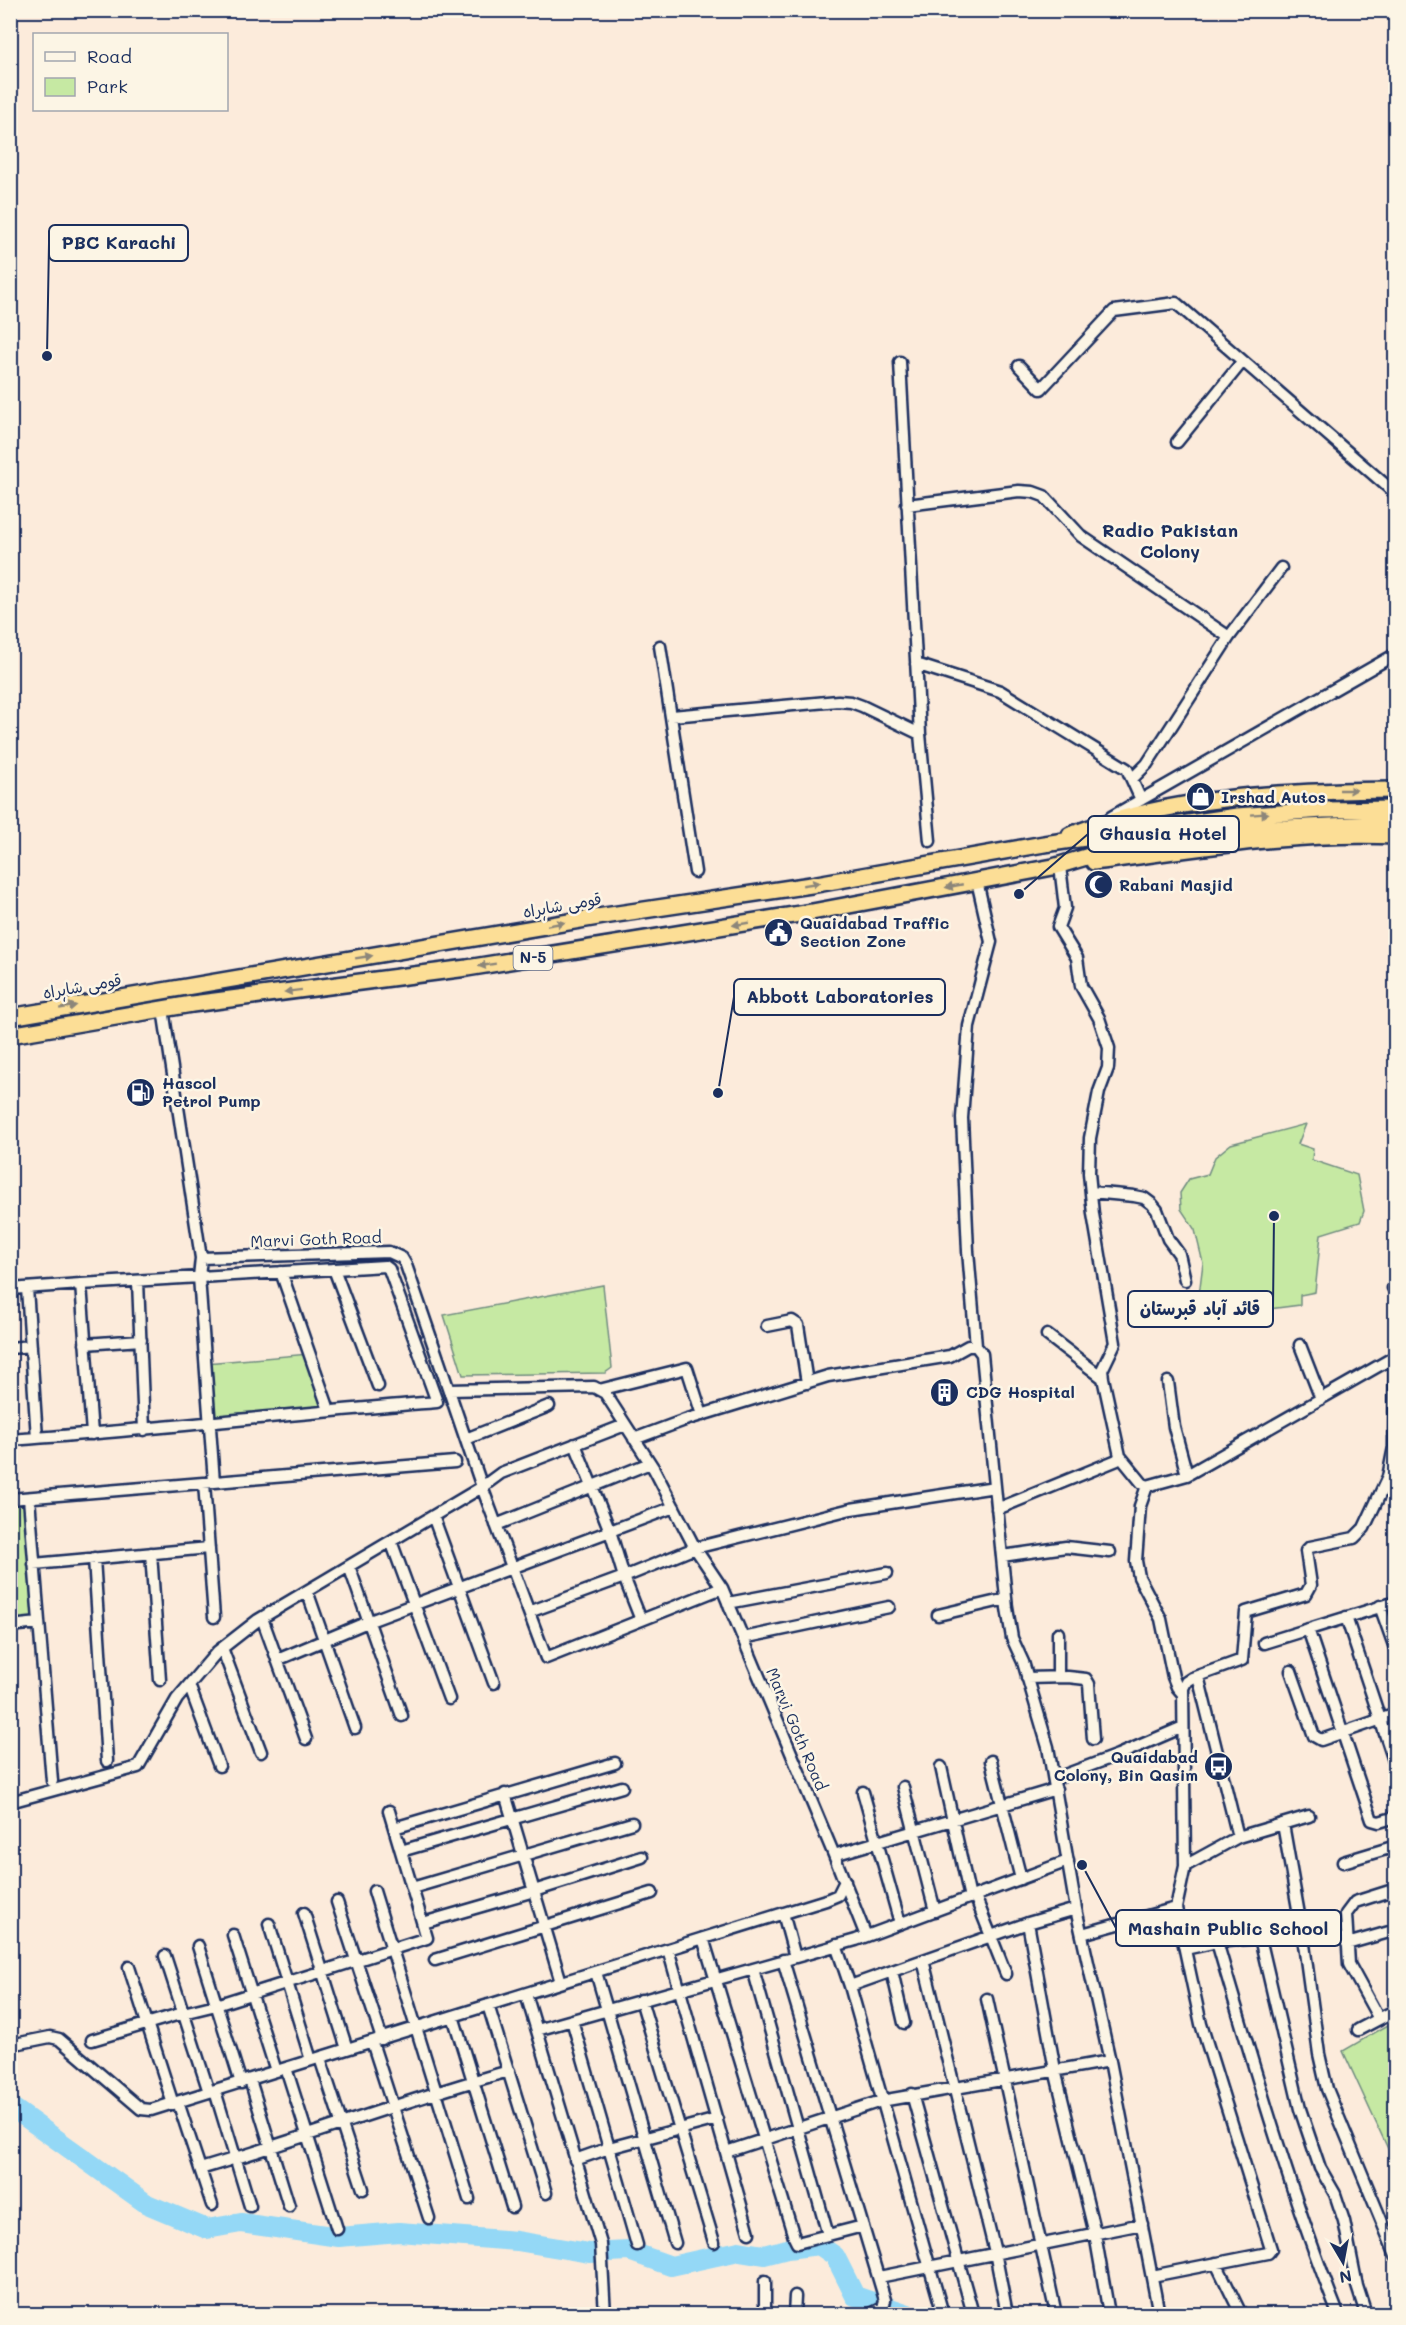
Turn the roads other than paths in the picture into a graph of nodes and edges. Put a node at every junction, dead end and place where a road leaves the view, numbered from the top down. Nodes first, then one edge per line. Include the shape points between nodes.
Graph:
1 (900, 362) dead end
2 (1242, 362) junction
3 (1019, 366) dead end
4 (1177, 442) dead end
5 (1395, 494) edge
6 (908, 505) junction
7 (1281, 568) dead end
8 (1229, 637) junction
9 (660, 646) dead end
10 (1395, 654) edge
11 (916, 664) junction
12 (672, 716) junction
13 (920, 734) junction
14 (1132, 779) junction
15 (1395, 790) edge
16 (1141, 800) junction
17 (1395, 809) edge
18 (1101, 823) junction
19 (1395, 824) edge
20 (1395, 836) edge
21 (930, 841) dead end
22 (1118, 841) junction
23 (1044, 844) junction
24 (1056, 867) junction
25 (695, 872) dead end
26 (977, 881) junction
27 (163, 1009) junction
28 (10, 1017) edge
29 (10, 1035) edge
30 (1091, 1192) junction
31 (201, 1258) junction
32 (334, 1269) junction
33 (281, 1272) junction
34 (199, 1277) junction
35 (1185, 1280) dead end
36 (138, 1281) junction
37 (81, 1284) junction
38 (27, 1288) junction
39 (10, 1289) edge
40 (767, 1326) dead end
41 (1047, 1335) dead end
42 (141, 1340) junction
43 (85, 1344) junction
44 (1300, 1345) dead end
45 (32, 1346) junction
46 (976, 1346) junction
47 (10, 1348) edge
48 (1395, 1357) edge
49 (1103, 1378) junction
50 (1168, 1382) dead end
51 (807, 1383) junction
52 (378, 1386) dead end
53 (449, 1390) junction
54 (599, 1390) junction
55 (1321, 1399) junction
56 (549, 1406) dead end
57 (329, 1410) junction
58 (702, 1415) junction
59 (210, 1424) junction
60 (625, 1425) junction
61 (144, 1430) junction
62 (92, 1434) junction
63 (37, 1438) junction
64 (466, 1439) junction
65 (634, 1439) junction
66 (10, 1440) edge
67 (575, 1444) junction
68 (1120, 1456) junction
69 (455, 1462) dead end
70 (650, 1463) junction
71 (1393, 1468) edge
72 (1187, 1475) junction
73 (209, 1483) junction
74 (1147, 1486) junction
75 (482, 1487) junction
76 (591, 1487) junction
77 (995, 1487) junction
78 (29, 1498) junction
79 (10, 1499) edge
80 (674, 1507) junction
81 (997, 1509) junction
82 (433, 1516) junction
83 (496, 1525) junction
84 (610, 1531) junction
85 (392, 1541) junction
86 (209, 1548) junction
87 (695, 1548) junction
88 (1110, 1552) dead end
89 (151, 1553) junction
90 (1002, 1557) junction
91 (94, 1558) junction
92 (34, 1564) junction
93 (349, 1566) junction
94 (512, 1568) junction
95 (887, 1573) dead end
96 (624, 1577) junction
97 (460, 1588) junction
98 (722, 1588) junction
99 (307, 1591) junction
100 (1006, 1599) junction
101 (1395, 1602) edge
102 (728, 1603) junction
103 (415, 1605) junction
104 (1380, 1606) junction
105 (889, 1607) dead end
106 (529, 1612) junction
107 (938, 1615) dead end
108 (214, 1617) dead end
109 (1346, 1617) junction
110 (262, 1618) junction
111 (641, 1620) junction
112 (370, 1621) junction
113 (39, 1623) junction
114 (10, 1626) edge
115 (1308, 1629) junction
116 (1058, 1633) dead end
117 (743, 1638) junction
118 (324, 1639) junction
119 (1264, 1643) dead end
120 (222, 1648) junction
121 (1395, 1651) edge
122 (277, 1660) junction
123 (1291, 1671) dead end
124 (1058, 1676) junction
125 (1198, 1676) junction
126 (1028, 1678) junction
127 (160, 1680) dead end
128 (494, 1683) dead end
129 (189, 1685) junction
130 (1183, 1694) junction
131 (449, 1699) dead end
132 (1395, 1714) edge
133 (402, 1716) dead end
134 (1380, 1719) junction
135 (1183, 1727) junction
136 (355, 1728) dead end
137 (1342, 1732) junction
138 (306, 1739) dead end
139 (1093, 1739) dead end
140 (261, 1752) dead end
141 (107, 1761) dead end
142 (991, 1761) dead end
143 (615, 1763) dead end
144 (219, 1766) dead end
145 (941, 1767) dead end
146 (1395, 1767) edge
147 (52, 1781) dead end
148 (1055, 1784) junction
149 (622, 1786) dead end
150 (903, 1787) dead end
151 (863, 1792) dead end
152 (505, 1794) junction
153 (10, 1802) edge
154 (1003, 1806) junction
155 (389, 1811) dead end
156 (1309, 1816) dead end
157 (1395, 1817) edge
158 (953, 1819) junction
159 (511, 1820) junction
160 (632, 1822) dead end
161 (1283, 1824) junction
162 (394, 1828) junction
163 (914, 1830) junction
164 (1238, 1838) junction
165 (878, 1842) junction
166 (1395, 1846) edge
167 (401, 1851) junction
168 (834, 1855) junction
169 (522, 1856) junction
170 (642, 1857) dead end
171 (1068, 1861) junction
172 (1343, 1862) dead end
173 (1185, 1866) junction
174 (1021, 1879) junction
175 (845, 1881) junction
176 (412, 1888) junction
177 (1395, 1889) edge
178 (374, 1891) dead end
179 (534, 1891) junction
180 (652, 1893) dead end
181 (973, 1897) junction
182 (338, 1902) dead end
183 (1176, 1908) junction
184 (1076, 1909) junction
185 (935, 1911) junction
186 (304, 1912) dead end
187 (783, 1913) junction
188 (423, 1923) junction
189 (900, 1923) junction
190 (1028, 1923) junction
191 (269, 1924) dead end
192 (544, 1926) junction
193 (1395, 1930) edge
194 (1082, 1934) junction
195 (233, 1935) dead end
196 (866, 1936) junction
197 (991, 1936) junction
198 (1279, 1936) dead end
199 (704, 1938) junction
200 (1260, 1938) junction
201 (1217, 1942) junction
202 (1347, 1944) junction
203 (836, 1945) junction
204 (198, 1946) dead end
205 (392, 1949) junction
206 (668, 1949) junction
207 (1185, 1949) junction
208 (165, 1956) dead end
209 (795, 1957) junction
210 (357, 1959) junction
211 (435, 1960) dead end
212 (783, 1960) junction
213 (923, 1960) junction
214 (129, 1967) dead end
215 (753, 1969) junction
216 (892, 1971) junction
217 (323, 1972) junction
218 (596, 1972) junction
219 (1006, 1974) dead end
220 (716, 1979) junction
221 (561, 1982) junction
222 (288, 1983) junction
223 (850, 1986) junction
224 (679, 1990) junction
225 (252, 1994) junction
226 (526, 1994) junction
227 (987, 1999) dead end
228 (641, 2000) junction
229 (216, 2005) junction
230 (488, 2005) junction
231 (608, 2010) junction
232 (1395, 2010) edge
233 (183, 2013) junction
234 (453, 2016) junction
235 (1379, 2019) junction
236 (572, 2020) junction
237 (904, 2023) dead end
238 (147, 2024) junction
239 (416, 2028) junction
240 (537, 2030) junction
241 (1358, 2030) dead end
242 (92, 2040) dead end
243 (377, 2040) junction
244 (10, 2045) edge
245 (346, 2049) junction
246 (316, 2059) junction
247 (1110, 2061) junction
248 (281, 2070) junction
249 (1055, 2070) junction
250 (508, 2071) junction
251 (1005, 2079) junction
252 (245, 2081) junction
253 (473, 2081) junction
254 (955, 2088) junction
255 (212, 2092) junction
256 (435, 2093) junction
257 (912, 2094) junction
258 (881, 2101) junction
259 (175, 2103) junction
260 (394, 2107) junction
261 (830, 2116) junction
262 (717, 2119) junction
263 (342, 2125) junction
264 (798, 2127) junction
265 (679, 2130) junction
266 (308, 2136) junction
267 (644, 2139) junction
268 (764, 2139) junction
269 (272, 2148) junction
270 (609, 2148) junction
271 (726, 2152) junction
272 (237, 2158) junction
273 (575, 2160) junction
274 (200, 2169) junction
275 (363, 2189) dead end
276 (546, 2193) dead end
277 (469, 2199) dead end
278 (212, 2205) dead end
279 (250, 2206) dead end
280 (289, 2206) dead end
281 (512, 2206) dead end
282 (429, 2218) dead end
283 (1142, 2224) junction
284 (863, 2226) junction
285 (337, 2229) dead end
286 (749, 2233) dead end
287 (1095, 2234) junction
288 (828, 2235) junction
289 (714, 2242) dead end
290 (675, 2243) dead end
291 (1041, 2243) junction
292 (637, 2244) dead end
293 (995, 2252) junction
294 (1395, 2256) edge
295 (957, 2260) junction
296 (1216, 2263) junction
297 (930, 2266) junction
298 (1152, 2276) junction
299 (879, 2277) junction
300 (765, 2281) dead end
301 (795, 2296) dead end
302 (605, 2314) edge
303 (765, 2314) edge
304 (794, 2314) edge
305 (871, 2314) edge
306 (943, 2314) edge
307 (973, 2314) edge
308 (1007, 2314) edge
309 (1056, 2314) edge
310 (1109, 2314) edge
311 (1159, 2314) edge
312 (1241, 2314) edge
313 (1338, 2314) edge
314 (1366, 2314) edge

1 - 6 street
2 - 3 street via 1176,303 1114,311 1041,389
2 - 4 street
2 - 5 street
6 - 8 street via 1019,491 1044,496 1081,536
6 - 11 street
7 - 8 street
8 - 14 street via 1147,764
9 - 12 street
10 - 16 street
11 - 13 street
11 - 14 street via 1000,691 1127,770
12 - 13 street via 851,702
12 - 25 street
13 - 21 street
14 - 16 street
18 -> 15 highway via 1237,797 1310,790
16 - 18 street
22 -> 17 highway, N-5 via 1237,816
18 - 23 highway
19 - 22 highway, N-5 via 1241,830
20 - 24 highway via 1244,842
22 - 23 highway, قومی شاہراہ / N-5
22 - 24 highway, N-5
28 -> 23 highway, قومی شاہراہ / N-5
24 - 26 highway, N-5
24 - 30 street via 1065,908 1058,927 1077,958 1081,986 1100,1018 1109,1048 1108,1068 1090,1138
26 -> 27 highway, N-5 via 477,967
26 - 46 street via 992,942 969,1026 962,1118
27 - 29 highway, N-5
27 - 31 street
30 - 35 street via 1134,1196 1152,1204 1179,1254
30 - 49 street via 1115,1342 1102,1370
31 - 34 street
31 - 53 street, Marvi Goth Road via 395,1253 406,1265
32 - 33 street
32 - 52 street
32 - 57 street via 389,1269 437,1402
33 - 34 street
33 - 57 street
34 - 36 street
34 - 59 street
36 - 37 street
36 - 42 street
37 - 38 street
37 - 43 street
38 - 39 street
38 - 45 street
40 - 51 street via 792,1322 798,1325
41 - 49 street
42 - 43 street
42 - 61 street
43 - 62 street
44 - 55 street
45 - 47 street
45 - 63 street
46 - 51 street via 950,1356
46 - 77 street via 982,1354
48 - 55 street
48 - 71 street
49 - 68 street
50 - 72 street via 1174,1427
51 - 58 street
53 - 54 street
53 - 64 street, Marvi Goth Road
54 - 58 street via 687,1368
54 - 60 street, Marvi Goth Road via 605,1393
55 - 72 street
56 - 64 street
57 - 59 street
58 - 65 street
59 - 61 street
59 - 73 street
60 - 65 street, Marvi Goth Road
60 - 67 street
61 - 62 street
62 - 63 street
63 - 66 street
64 - 75 street, Marvi Goth Road
65 - 70 street, Marvi Goth Road
67 - 75 street via 501,1473
67 - 76 street
68 - 74 street
68 - 81 street
69 - 73 street
70 - 76 street
70 - 80 street, Marvi Goth Road
71 - 125 street via 1364,1528 1354,1538 1306,1551 1311,1585 1306,1594 1246,1612 1242,1660
72 - 74 street
73 - 78 street
73 - 86 street
74 - 130 street via 1140,1506 1136,1561 1161,1619 1173,1677
75 - 82 street
75 - 83 street, Marvi Goth Road
76 - 83 street
76 - 84 street
77 - 81 street
77 - 87 street via 851,1509
78 - 79 street
78 - 92 street
80 - 84 street
80 - 87 street, Marvi Goth Road
81 - 90 street
82 - 85 street
82 - 97 street
83 - 94 street, Marvi Goth Road
84 - 94 street
84 - 96 street
85 - 93 street
85 - 103 street
86 - 89 street
86 - 108 street
87 - 96 street
87 - 98 street, Marvi Goth Road
88 - 90 street via 1066,1547
89 - 91 street
89 - 127 street
90 - 100 street
91 - 92 street
91 - 141 street
92 - 113 street
93 - 99 street
93 - 112 street
94 - 97 street
94 - 106 street, Marvi Goth Road
95 - 102 street
96 - 106 street
96 - 111 street
97 - 103 street
97 - 128 street
98 - 102 street, Marvi Goth Road
98 - 111 street
99 - 110 street
99 - 118 street
100 - 107 street
100 - 126 street via 1012,1638
101 - 104 street
102 - 117 street, Marvi Goth Road
103 - 112 street
103 - 131 street
104 - 109 street
104 - 121 street
105 - 117 street
106 - 111 street, Marvi Goth Road via 546,1658
109 - 115 street
109 - 134 street
110 - 120 street
110 - 122 street
112 - 118 street
112 - 133 street
113 - 114 street
113 - 147 street
115 - 119 street
115 - 137 street
116 - 124 street
117 - 168 street, Marvi Goth Road
118 - 122 street
118 - 136 street
120 - 129 street
120 - 140 street
122 - 138 street
123 - 137 street via 1314,1736 1321,1740
124 - 126 street
124 - 139 street via 1088,1681
125 - 130 street via 1186,1682
125 - 164 street
126 - 148 street
129 - 144 street
129 - 153 street via 138,1767
130 - 135 street
132 - 134 street
134 - 137 street
134 - 146 street
135 - 148 street
135 - 173 street
137 - 157 street via 1372,1820
142 - 154 street
143 - 152 street
145 - 158 street
148 - 154 street
148 - 171 street
149 - 159 street
150 - 163 street
151 - 165 street
152 - 159 street
152 - 162 street
154 - 158 street
154 - 174 street
155 - 162 street
156 - 161 street
158 - 163 street
158 - 181 street
159 - 167 street
159 - 169 street
160 - 169 street
161 - 164 street
161 - 294 street via 1327,2089
162 - 167 street
163 - 165 street
163 - 185 street
164 - 173 street
165 - 168 street
165 - 189 street
166 - 172 street
167 - 176 street
168 - 175 street, Marvi Goth Road
169 - 176 street
169 - 179 street
170 - 179 street
171 - 174 street
171 - 184 street
173 - 183 street
174 - 181 street
175 - 187 street via 838,1895
175 - 196 street, Marvi Goth Road
176 - 188 street
177 - 202 street via 1350,1906 1346,1914
178 - 205 street
179 - 188 street
179 - 192 street
180 - 192 street
181 - 185 street
181 - 197 street
182 - 210 street
183 - 194 street
183 - 207 street
184 - 190 street
184 - 194 street
185 - 189 street
186 - 217 street
187 - 199 street
187 - 209 street
188 - 205 street via 427,1938
189 - 196 street
190 - 197 street
190 - 249 street
191 - 222 street
192 - 211 street
192 - 221 street
193 - 202 street
194 - 247 street
195 - 225 street
196 - 203 street
197 - 213 street
197 - 219 street
198 - 200 street
199 - 206 street
199 - 220 street
200 - 201 street
200 - 314 street via 1300,2109 1344,2221
201 - 207 street
201 - 313 street via 1303,2221
202 - 235 street via 1349,1964
203 - 209 street
203 - 223 street
204 - 229 street
205 - 210 street
205 - 239 street
206 - 218 street
206 - 224 street
207 - 296 street via 1201,2024 1271,2249 1268,2253
208 - 233 street
209 - 212 street
210 - 217 street
210 - 243 street
212 - 215 street
212 - 261 street
213 - 216 street
213 - 254 street
214 - 238 street
215 - 220 street
215 - 264 street
216 - 223 street
216 - 237 street
217 - 222 street
217 - 245 street
218 - 221 street
218 - 231 street
220 - 224 street
220 - 268 street
221 - 226 street
222 - 225 street
222 - 246 street
223 - 258 street
224 - 228 street
224 - 262 street
225 - 229 street
225 - 248 street
226 - 230 street
226 - 240 street
227 - 251 street
228 - 231 street
228 - 265 street
229 - 233 street
229 - 252 street
230 - 234 street
230 - 250 street
231 - 236 street
231 - 267 street
232 - 235 street
233 - 238 street
233 - 255 street
234 - 239 street
234 - 253 street
235 - 241 street
236 - 240 street
236 - 270 street
238 - 242 street
238 - 259 street
239 - 243 street
239 - 256 street
240 - 273 street
243 - 245 street
243 - 260 street
244 - 259 street via 50,2037 59,2039 141,2109
245 - 246 street
246 - 248 street
246 - 263 street
247 - 249 street
247 - 283 street
248 - 252 street
248 - 266 street
249 - 251 street
249 - 287 street
250 - 253 street
250 - 276 street
251 - 254 street
251 - 291 street
252 - 255 street
252 - 269 street
253 - 256 street
253 - 281 street
254 - 257 street
254 - 293 street
255 - 259 street
255 - 272 street
256 - 260 street
256 - 277 street
257 - 258 street
257 - 295 street
258 - 261 street
258 - 297 street
259 - 274 street
260 - 263 street
260 - 282 street
261 - 264 street
261 - 284 street
262 - 265 street
262 - 271 street
263 - 266 street
263 - 275 street
264 - 268 street
264 - 288 street
265 - 267 street
265 - 289 street
266 - 269 street
266 - 285 street
267 - 270 street
267 - 290 street
268 - 271 street
268 - 288 street via 797,2243
269 - 272 street
269 - 280 street
270 - 273 street
270 - 292 street
271 - 286 street
272 - 274 street
272 - 279 street
273 - 302 street via 601,2244
274 - 278 street
283 - 287 street
283 - 298 street
284 - 288 street
284 - 299 street
287 - 291 street
287 - 310 street
291 - 293 street
291 - 309 street
293 - 295 street
293 - 308 street
295 - 297 street
295 - 307 street
296 - 298 street
296 - 312 street
297 - 299 street
297 - 306 street
298 - 311 street
299 - 305 street via 884,2304
300 - 303 street
301 - 304 street

